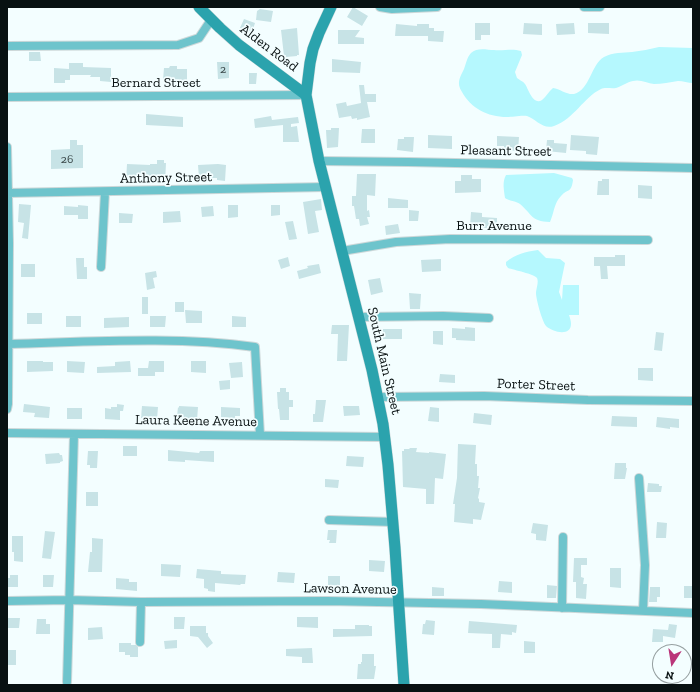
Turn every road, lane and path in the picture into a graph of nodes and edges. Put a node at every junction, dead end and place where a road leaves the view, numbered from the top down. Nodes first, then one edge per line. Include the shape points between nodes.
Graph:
1 (200, 7) edge
2 (330, 7) edge
3 (380, 7) edge
4 (437, 7) edge
5 (584, 7) edge
6 (600, 7) edge
7 (211, 20) junction
8 (7, 46) edge
9 (306, 95) junction
10 (7, 97) edge
11 (7, 147) edge
12 (319, 161) junction
13 (693, 168) edge
14 (326, 187) junction
15 (105, 192) junction
16 (8, 193) edge
17 (648, 240) dead end
18 (342, 251) junction
19 (101, 267) dead end
20 (358, 317) junction
21 (490, 318) dead end
22 (9, 344) junction
23 (378, 397) junction
24 (693, 401) edge
25 (7, 409) edge
26 (7, 433) edge
27 (74, 434) junction
28 (260, 435) junction
29 (385, 437) junction
30 (639, 478) dead end
31 (329, 520) dead end
32 (393, 522) junction
33 (563, 537) dead end
34 (69, 600) junction
35 (7, 601) edge
36 (141, 602) junction
37 (399, 604) junction
38 (562, 608) junction
39 (643, 611) junction
40 (693, 613) edge
41 (140, 642) dead end
42 (67, 682) dead end
43 (404, 685) edge

1 - 7 main road, Alden Road
2 - 9 main road, South Main Street via 313,50
3 - 4 street
5 - 6 street
7 - 8 street via 199,38 178,45
7 - 9 main road, Alden Road via 239,45
9 - 10 street, Bernard Street
9 - 12 main road, South Main Street
11 - 16 street
12 - 13 street, Pleasant Street
12 - 14 main road, South Main Street
14 - 15 street, Anthony Street
14 - 18 main road, South Main Street
15 - 16 street, Anthony Street
15 - 19 street
16 - 22 street
17 - 18 street, Burr Avenue via 450,239 396,242
18 - 20 main road, South Main Street
20 - 21 street
20 - 23 main road, South Main Street
22 - 25 street
22 - 28 street via 158,340 254,347
23 - 24 street, Porter Street via 484,396 603,401
23 - 29 main road, South Main Street
26 - 27 street, Laura Keene Avenue
27 - 28 street, Laura Keene Avenue
27 - 34 street
28 - 29 street, Laura Keene Avenue
29 - 32 main road, South Main Street
30 - 39 street via 645,565
31 - 32 street
32 - 37 main road, South Main Street
33 - 38 street
34 - 35 street, Lawson Avenue
34 - 36 street, Lawson Avenue
34 - 42 street
36 - 37 street, Lawson Avenue via 327,601
36 - 41 street
37 - 38 street, Lawson Avenue
37 - 43 main road, South Main Street
38 - 39 street, Lawson Avenue
39 - 40 street, Lawson Avenue

